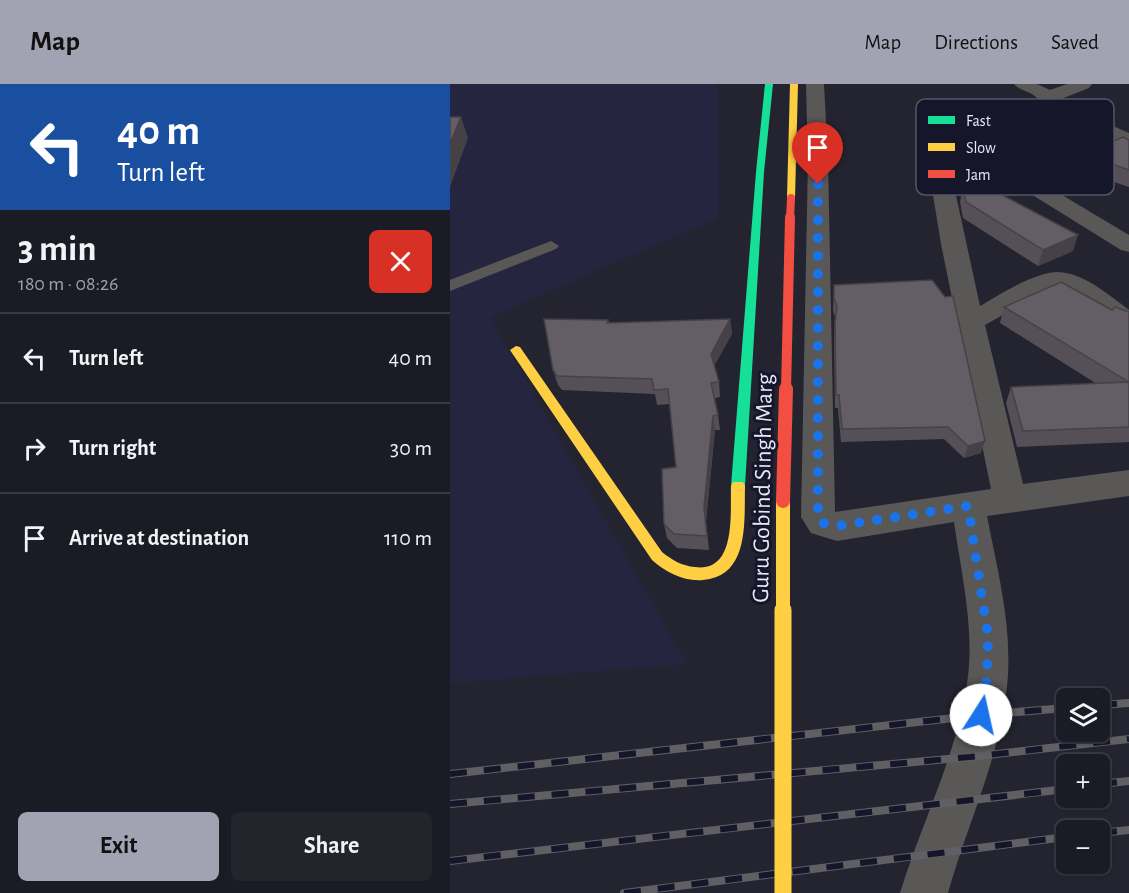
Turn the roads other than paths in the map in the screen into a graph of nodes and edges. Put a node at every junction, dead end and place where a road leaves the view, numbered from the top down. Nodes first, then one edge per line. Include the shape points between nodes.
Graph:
1 (769, 84) edge
2 (794, 84) edge
3 (815, 84) edge
4 (1023, 84) edge
5 (1083, 84) edge
6 (1047, 98) joint
7 (1114, 134) edge
8 (1129, 140) edge
9 (945, 195) edge
10 (1048, 195) edge
11 (1129, 244) edge
12 (551, 246) dead end
13 (450, 286) edge
14 (970, 322) junction
15 (1129, 322) edge
16 (516, 350) dead end
17 (1129, 483) edge
18 (1010, 499) junction
19 (968, 506) junction
20 (783, 893) edge
21 (924, 893) edge

1 - 16 street via 733,552 728,564 709,573 665,565
2 - 20 street, Guru Gobind Singh Marg, bridge via 783,488
3 - 19 street via 818,518 837,526
4 - 6 street
5 - 6 street
7 - 8 street
9 - 14 street
10 - 11 street
12 - 13 lane
14 - 15 street via 1057,280 1073,285
14 - 18 street
17 - 18 street
18 - 19 street
19 - 21 street via 988,636 987,677 970,758 934,854

